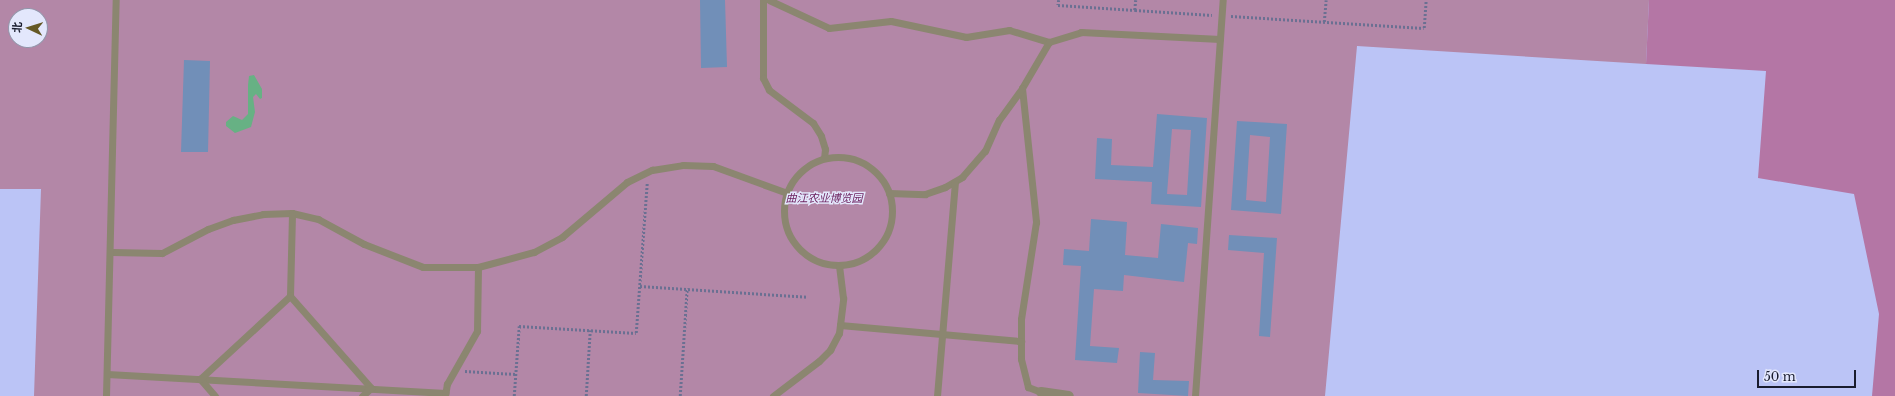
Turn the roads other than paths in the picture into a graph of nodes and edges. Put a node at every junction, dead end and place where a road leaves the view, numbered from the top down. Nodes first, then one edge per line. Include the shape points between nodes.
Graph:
1 (116, 0) edge
2 (763, 0) edge
3 (769, 0) edge
4 (1223, 0) edge
5 (1220, 39) junction
6 (1049, 42) junction
7 (1022, 88) junction
8 (824, 158) junction
9 (955, 182) junction
10 (787, 193) junction
11 (889, 193) junction
12 (292, 213) junction
13 (112, 252) junction
14 (839, 266) junction
15 (478, 267) junction
16 (290, 296) junction
17 (840, 325) junction
18 (942, 334) junction
19 (1021, 341) junction
20 (107, 374) junction
21 (200, 379) junction
22 (371, 388) junction
23 (445, 395) edge
24 (1040, 395) edge
25 (106, 396) edge
26 (215, 396) edge
27 (362, 396) edge
28 (773, 396) edge
29 (937, 396) edge
30 (1069, 396) edge
31 (1195, 396) edge

1 - 13 lane
2 - 8 lane via 763,78 769,90 813,123 821,136 825,149
3 - 6 lane via 829,28 890,21 966,37 1009,30
4 - 5 lane
5 - 6 lane via 1081,32
5 - 31 lane
6 - 7 lane
7 - 9 lane via 999,120 985,151
7 - 19 lane via 1036,222
8 - 10 lane via 808,165 795,178
8 - 11 lane via 841,156 859,160 875,170
9 - 11 lane via 925,194
9 - 18 lane
10 - 14 lane via 784,210 786,227 794,243 806,255 822,263
10 - 15 lane via 713,166 683,165 647,172 627,182 562,237 534,252
11 - 14 lane via 892,221 885,238 873,253 857,262
12 - 13 lane via 263,214 233,220 162,253
12 - 15 lane via 318,218 364,244 423,267
12 - 16 lane
13 - 20 lane
14 - 17 lane via 843,298
15 - 23 lane via 477,331 454,370
16 - 21 lane
16 - 22 lane
17 - 18 lane
17 - 28 lane via 830,350
18 - 19 lane
18 - 29 lane
19 - 24 lane via 1021,359 1028,387
20 - 21 lane
20 - 25 lane
21 - 22 lane
21 - 26 lane
22 - 23 lane
22 - 27 lane
24 - 30 street

